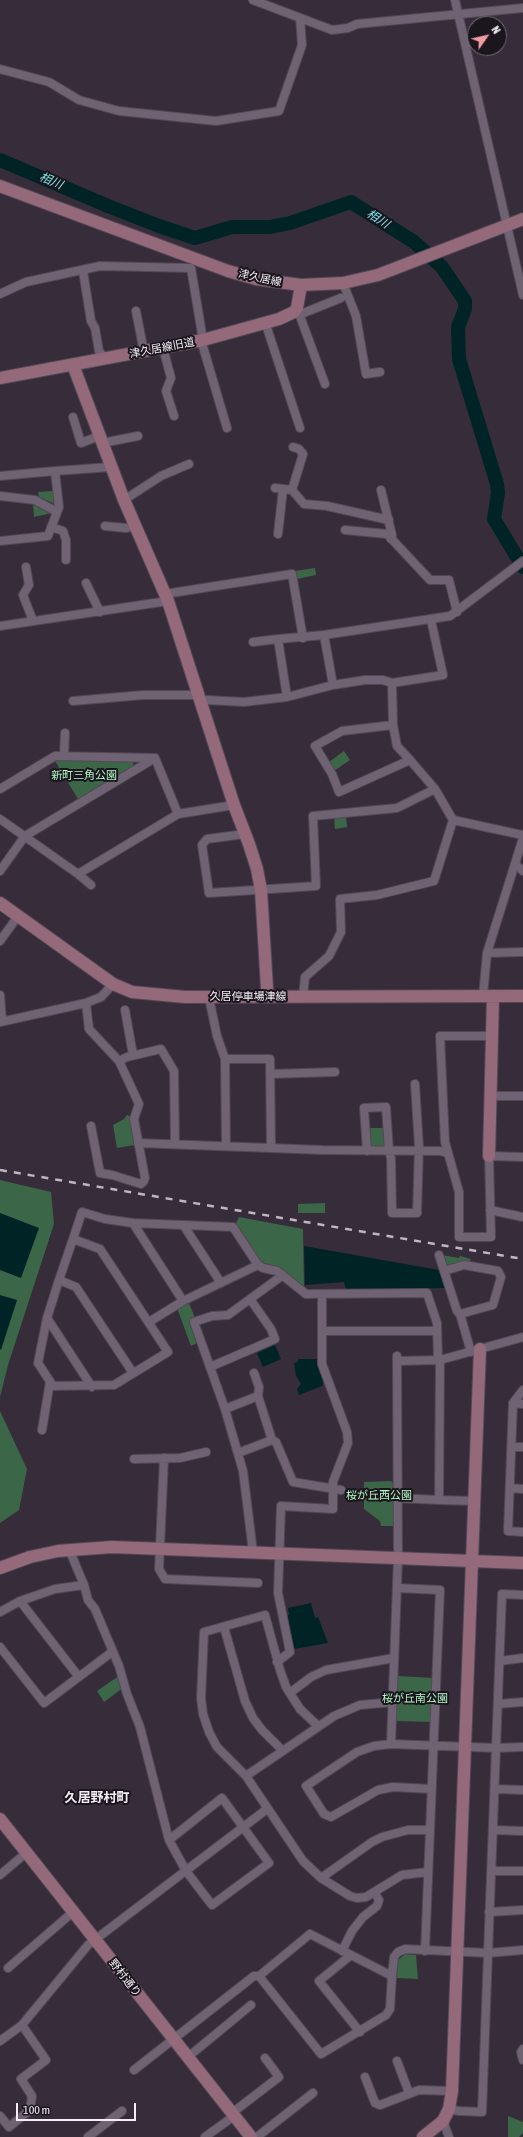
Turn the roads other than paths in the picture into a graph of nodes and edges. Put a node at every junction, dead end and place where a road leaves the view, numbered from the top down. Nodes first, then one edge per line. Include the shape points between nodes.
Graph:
1 (253, 0) edge
2 (456, 0) edge
3 (523, 8) edge
4 (459, 14) junction
5 (300, 18) junction
6 (0, 69) edge
7 (0, 186) edge
8 (523, 219) edge
9 (507, 226) junction
10 (193, 263) junction
11 (83, 271) junction
12 (343, 283) junction
13 (301, 285) junction
14 (0, 294) edge
15 (523, 295) edge
16 (341, 298) dead end
17 (136, 311) dead end
18 (299, 311) junction
19 (265, 322) junction
20 (202, 340) junction
21 (163, 348) junction
22 (144, 352) junction
23 (104, 359) junction
24 (73, 365) junction
25 (380, 372) dead end
26 (0, 378) edge
27 (325, 384) dead end
28 (174, 416) dead end
29 (73, 417) dead end
30 (227, 428) dead end
31 (300, 428) dead end
32 (138, 436) dead end
33 (101, 440) junction
34 (293, 447) dead end
35 (189, 464) dead end
36 (111, 467) junction
37 (55, 471) junction
38 (0, 476) edge
39 (283, 489) junction
40 (381, 490) dead end
41 (0, 496) edge
42 (124, 500) junction
43 (58, 512) junction
44 (389, 520) junction
45 (52, 526) junction
46 (105, 526) dead end
47 (136, 526) junction
48 (345, 530) dead end
49 (278, 534) dead end
50 (391, 539) junction
51 (0, 541) edge
52 (66, 560) dead end
53 (523, 561) edge
54 (26, 567) dead end
55 (86, 583) dead end
56 (167, 598) junction
57 (100, 612) junction
58 (457, 612) junction
59 (431, 620) junction
60 (33, 621) junction
61 (0, 626) edge
62 (324, 635) junction
63 (303, 638) junction
64 (278, 639) junction
65 (253, 642) dead end
66 (392, 683) junction
67 (333, 685) junction
68 (287, 696) junction
69 (199, 698) junction
70 (73, 701) dead end
71 (393, 725) junction
72 (65, 733) dead end
73 (64, 756) junction
74 (155, 758) junction
75 (410, 760) junction
76 (0, 789) edge
77 (435, 789) junction
78 (234, 804) junction
79 (178, 814) junction
80 (0, 818) edge
81 (453, 820) junction
82 (245, 834) junction
83 (25, 836) junction
84 (523, 837) edge
85 (515, 864) junction
86 (0, 871) edge
87 (523, 871) edge
88 (78, 874) junction
89 (91, 885) dead end
90 (261, 890) junction
91 (0, 903) edge
92 (18, 916) junction
93 (0, 941) edge
94 (523, 952) edge
95 (487, 953) junction
96 (113, 984) junction
97 (0, 995) edge
98 (488, 996) junction
99 (523, 996) edge
100 (265, 997) junction
101 (303, 997) junction
102 (209, 998) junction
103 (86, 1003) junction
104 (125, 1010) dead end
105 (1, 1022) edge
106 (492, 1036) junction
107 (133, 1055) junction
108 (225, 1059) junction
109 (120, 1061) junction
110 (335, 1072) dead end
111 (270, 1074) junction
112 (415, 1084) dead end
113 (491, 1096) junction
114 (523, 1096) edge
115 (91, 1126) dead end
116 (138, 1143) junction
117 (175, 1144) junction
118 (226, 1145) junction
119 (271, 1148) junction
120 (367, 1151) junction
121 (389, 1151) junction
122 (417, 1152) junction
123 (447, 1153) junction
124 (489, 1156) junction
125 (523, 1157) edge
126 (490, 1210) junction
127 (523, 1217) edge
128 (133, 1223) junction
129 (184, 1226) junction
130 (73, 1239) junction
131 (439, 1255) dead end
132 (258, 1265) junction
133 (444, 1270) junction
134 (283, 1275) junction
135 (59, 1280) junction
136 (221, 1283) junction
137 (322, 1294) junction
138 (250, 1299) junction
139 (183, 1301) junction
140 (460, 1314) junction
141 (47, 1318) junction
142 (149, 1322) junction
143 (322, 1331) junction
144 (437, 1331) junction
145 (523, 1337) edge
146 (475, 1350) junction
147 (439, 1360) junction
148 (210, 1367) junction
149 (133, 1373) junction
150 (254, 1373) dead end
151 (50, 1382) junction
152 (92, 1387) junction
153 (523, 1390) edge
154 (258, 1396) junction
155 (513, 1403) junction
156 (523, 1404) edge
157 (225, 1409) junction
158 (42, 1430) dead end
159 (272, 1440) junction
160 (512, 1447) junction
161 (523, 1447) edge
162 (206, 1452) dead end
163 (238, 1454) junction
164 (164, 1458) junction
165 (134, 1459) dead end
166 (510, 1488) junction
167 (332, 1489) junction
168 (523, 1489) edge
169 (341, 1490) dead end
170 (397, 1498) junction
171 (439, 1500) junction
172 (475, 1501) junction
173 (523, 1532) edge
174 (69, 1549) junction
175 (160, 1549) junction
176 (253, 1552) junction
177 (280, 1554) junction
178 (398, 1558) junction
179 (471, 1561) junction
180 (523, 1563) edge
181 (0, 1568) edge
182 (258, 1583) dead end
183 (84, 1585) junction
184 (397, 1588) junction
185 (523, 1595) edge
186 (20, 1601) junction
187 (0, 1612) edge
188 (224, 1627) junction
189 (0, 1647) edge
190 (112, 1652) junction
191 (394, 1658) junction
192 (523, 1658) edge
193 (500, 1661) junction
194 (277, 1662) junction
195 (79, 1677) junction
196 (290, 1693) junction
197 (393, 1702) junction
198 (523, 1702) edge
199 (498, 1704) junction
200 (318, 1726) junction
201 (391, 1744) junction
202 (434, 1745) junction
203 (464, 1747) junction
204 (523, 1747) edge
205 (496, 1748) junction
206 (283, 1751) junction
207 (246, 1776) junction
208 (431, 1789) junction
209 (495, 1789) junction
210 (523, 1790) edge
211 (267, 1809) junction
212 (0, 1819) edge
213 (244, 1827) junction
214 (430, 1830) junction
215 (493, 1830) junction
216 (523, 1831) edge
217 (169, 1840) junction
218 (26, 1853) junction
219 (178, 1858) junction
220 (523, 1870) edge
221 (186, 1871) junction
222 (492, 1871) junction
223 (428, 1872) junction
224 (0, 1874) edge
225 (178, 1876) junction
226 (321, 1878) junction
227 (374, 1892) junction
228 (523, 1910) edge
229 (73, 1912) junction
230 (489, 1912) junction
231 (94, 1940) junction
232 (523, 1950) edge
233 (342, 1951) junction
234 (425, 1951) junction
235 (456, 1952) junction
236 (488, 1953) junction
237 (351, 1955) junction
238 (8, 1968) dead end
239 (259, 1976) junction
240 (392, 1976) junction
241 (251, 2005) dead end
242 (22, 2025) junction
243 (360, 2032) junction
244 (174, 2040) junction
245 (0, 2041) edge
246 (523, 2049) edge
247 (188, 2057) junction
248 (265, 2058) dead end
249 (523, 2060) edge
250 (397, 2061) dead end
251 (134, 2070) dead end
252 (365, 2077) dead end
253 (452, 2091) junction
254 (313, 2093) dead end
255 (409, 2093) junction
256 (449, 2108) junction
257 (122, 2111) dead end
258 (233, 2114) junction
259 (0, 2116) edge
260 (443, 2121) junction
261 (88, 2137) edge
262 (205, 2137) edge
263 (251, 2137) edge
264 (257, 2137) edge
265 (423, 2137) edge
266 (448, 2137) edge

1 - 5 street
2 - 4 street
3 - 4 street
4 - 5 street via 357,24 339,30 332,30
4 - 9 street
5 - 6 street via 302,45 279,111 216,121 120,111 79,100 49,82
7 - 10 street, 津久居線
8 - 9 street, 津久居線
9 - 12 street, 津久居線 via 378,274
9 - 15 street
10 - 11 street via 135,267 100,266
10 - 13 street, 津久居線 via 256,279
10 - 20 street
11 - 14 street via 26,282
11 - 23 street via 91,321 95,328 99,351
12 - 13 street, 津久居線
12 - 25 street via 356,316 366,374
13 - 18 street
16 - 18 street
17 - 22 street
18 - 19 street, 津久居線旧道
18 - 27 street
19 - 20 street, 津久居線旧道
19 - 31 street
20 - 21 street, 津久居線旧道
20 - 30 street
21 - 22 street, 津久居線旧道
21 - 28 street via 171,378 166,391
22 - 23 street, 津久居線旧道
23 - 24 street, 津久居線旧道
24 - 26 street, 津久居線旧道
24 - 33 street
29 - 33 street via 82,443
32 - 33 street
33 - 36 street
34 - 39 street via 303,454
35 - 42 street via 161,476
36 - 37 street
36 - 42 street
37 - 38 street
37 - 43 street
39 - 44 street via 304,504 327,506
39 - 49 street
40 - 44 street
41 - 43 street via 35,500
42 - 47 street
43 - 45 street
44 - 50 street
45 - 51 street via 48,536
45 - 52 street via 63,531 66,540
46 - 47 street
47 - 56 street
48 - 50 street via 387,534
50 - 58 street via 430,580 449,580
53 - 58 street
54 - 60 street via 29,585 23,595
55 - 57 street
56 - 57 street
56 - 63 street via 292,574
56 - 69 street
57 - 60 street
58 - 59 street
59 - 62 street
59 - 66 street via 443,675
60 - 61 street
62 - 63 street
62 - 67 street
63 - 64 street
64 - 65 street
64 - 68 street
66 - 67 street via 365,680
66 - 71 street
67 - 68 street
68 - 69 street via 244,702
69 - 70 street via 142,695
69 - 78 street
71 - 75 street via 397,746
71 - 75 street via 342,731 315,746 332,774 339,792
72 - 73 street
73 - 74 street
73 - 76 street via 55,756
74 - 79 street
74 - 83 street
75 - 77 street
77 - 81 street
77 - 90 street via 397,808 313,816 316,886
78 - 79 street
78 - 82 street
79 - 88 street
80 - 83 street
81 - 84 street
81 - 101 street via 434,880 377,895 340,899 341,932 329,956 305,977
82 - 90 street
82 - 90 street via 207,839 202,845 209,894
83 - 86 street
83 - 88 street
84 - 85 street
85 - 87 street
85 - 95 street
88 - 89 street
90 - 100 street via 267,988
91 - 92 street, 久居停車場津線
92 - 93 street
92 - 96 street, 久居停車場津線
94 - 95 street
95 - 98 street
96 - 102 street, 久居停車場津線 via 132,992 150,995
96 - 103 street via 101,997
97 - 105 street
98 - 99 street, 久居停車場津線
98 - 101 street, 久居停車場津線
98 - 106 street
100 - 101 street, 久居停車場津線
100 - 102 street, 久居停車場津線
102 - 108 street
103 - 105 street
103 - 109 street via 89,1029
104 - 107 street
106 - 113 street
106 - 123 street via 440,1036
107 - 109 street
107 - 117 street via 160,1049 174,1071
108 - 111 street via 270,1059
108 - 118 street
109 - 116 street via 139,1104 134,1119
110 - 111 street
111 - 119 street
112 - 122 street via 419,1147
113 - 114 street
113 - 124 street
115 - 116 street via 100,1173 141,1184 145,1178
116 - 117 street
117 - 118 street
118 - 119 street
119 - 120 street
120 - 121 street
120 - 121 street via 364,1108 386,1107
121 - 122 street
121 - 122 street via 392,1158 392,1213 417,1213
122 - 123 street
123 - 126 street via 459,1192 458,1237 491,1237
124 - 125 street
124 - 126 street
126 - 127 street
128 - 129 street
128 - 130 street via 82,1212
128 - 139 street
129 - 132 street via 233,1227
129 - 136 street
130 - 135 street
130 - 142 street via 100,1249
131 - 133 street
132 - 134 street
132 - 136 street
133 - 140 street
133 - 140 street via 464,1265 498,1271 501,1277 493,1305
134 - 137 street via 303,1293
134 - 138 street
135 - 141 street
135 - 149 street via 76,1287
136 - 139 street
137 - 143 street
137 - 144 street via 427,1293 438,1323
138 - 148 street via 228,1314 194,1322
138 - 148 street via 275,1339
139 - 142 street
140 - 146 street
141 - 151 street via 38,1363
141 - 152 street
142 - 149 street via 168,1352
143 - 144 street
143 - 167 street via 324,1371 348,1437 348,1443 332,1482
144 - 147 street
145 - 146 street
146 - 147 street
146 - 172 street
147 - 170 street via 397,1358
147 - 171 street
148 - 157 street
149 - 152 street via 114,1385
150 - 154 street via 259,1387
151 - 152 street via 53,1386
151 - 158 street
153 - 155 street
154 - 157 street
154 - 159 street
155 - 156 street
155 - 160 street
157 - 163 street
159 - 163 street
159 - 167 street via 276,1442 293,1482
160 - 161 street
160 - 166 street
162 - 164 street via 180,1458
163 - 176 street via 244,1471
164 - 165 street
164 - 175 street
166 - 168 street
166 - 173 street via 508,1531
167 - 169 street
167 - 177 street via 333,1509 281,1506
170 - 171 street
170 - 178 street
171 - 172 street
172 - 179 street
174 - 175 street
174 - 181 street via 30,1557
174 - 183 street
175 - 176 street
175 - 182 street via 159,1570 165,1579
176 - 177 street
177 - 178 street
177 - 194 street via 278,1592 290,1652
178 - 179 street
178 - 184 street
179 - 180 street
179 - 203 street
183 - 186 street via 55,1589
183 - 190 street via 88,1600 95,1608
184 - 191 street
184 - 202 street via 440,1590
185 - 193 street via 502,1594
186 - 187 street
186 - 195 street
188 - 194 street via 265,1615
188 - 206 street via 245,1701 253,1718
188 - 207 street via 204,1632 201,1698 203,1714 218,1747
189 - 195 street via 44,1703
190 - 195 street
190 - 217 street via 140,1727
191 - 196 street via 326,1670 311,1677
191 - 197 street
192 - 193 street
193 - 199 street
194 - 196 street
196 - 200 street via 300,1709
197 - 200 street via 360,1705
197 - 201 street
198 - 199 street
199 - 205 street
200 - 206 street
201 - 202 street
201 - 208 street via 362,1749 306,1786 324,1814 336,1816 366,1796 384,1788
202 - 203 street
202 - 208 street
203 - 205 street
203 - 235 street
204 - 205 street
205 - 209 street
206 - 207 street
207 - 211 street
208 - 214 street
209 - 210 street
209 - 215 street
211 - 213 street
211 - 226 street via 303,1861
212 - 218 street, 野村通り
213 - 217 street via 222,1798
213 - 221 street
213 - 221 street via 269,1863 212,1905
214 - 223 street
214 - 226 street via 408,1830 382,1837
215 - 216 street
215 - 222 street
217 - 219 street
218 - 224 street
218 - 229 street, 野村通り
219 - 221 street
219 - 225 street
220 - 222 street
221 - 225 street
222 - 230 street
223 - 227 street via 402,1875
223 - 234 street
225 - 231 street
226 - 227 street via 354,1898 366,1897
227 - 233 street via 379,1900 377,1906 363,1917 352,1931
228 - 230 street
229 - 231 street, 野村通り
229 - 238 street
230 - 236 street
231 - 242 street
231 - 244 street, 野村通り
232 - 236 street
233 - 237 street
233 - 239 street via 310,1934
234 - 235 street
234 - 240 street via 404,1949 398,1952
235 - 236 street
235 - 253 street
236 - 256 street via 482,2112
237 - 240 street
237 - 243 street via 319,1981
239 - 243 street via 321,2054
239 - 244 street via 254,1976
240 - 243 street via 389,2012 384,2018
241 - 247 street
242 - 245 street
242 - 259 street via 46,2060 21,2079 32,2096 30,2110 9,2127
244 - 247 street, 野村通り
244 - 251 street
246 - 249 street
247 - 258 street, 野村通り
248 - 258 street via 279,2077
250 - 255 street
252 - 255 street via 375,2103 380,2105
253 - 255 street via 419,2090
253 - 256 street
254 - 264 street
256 - 260 street
257 - 261 street
258 - 262 street
258 - 263 street, 野村通り
260 - 265 street
260 - 266 street

